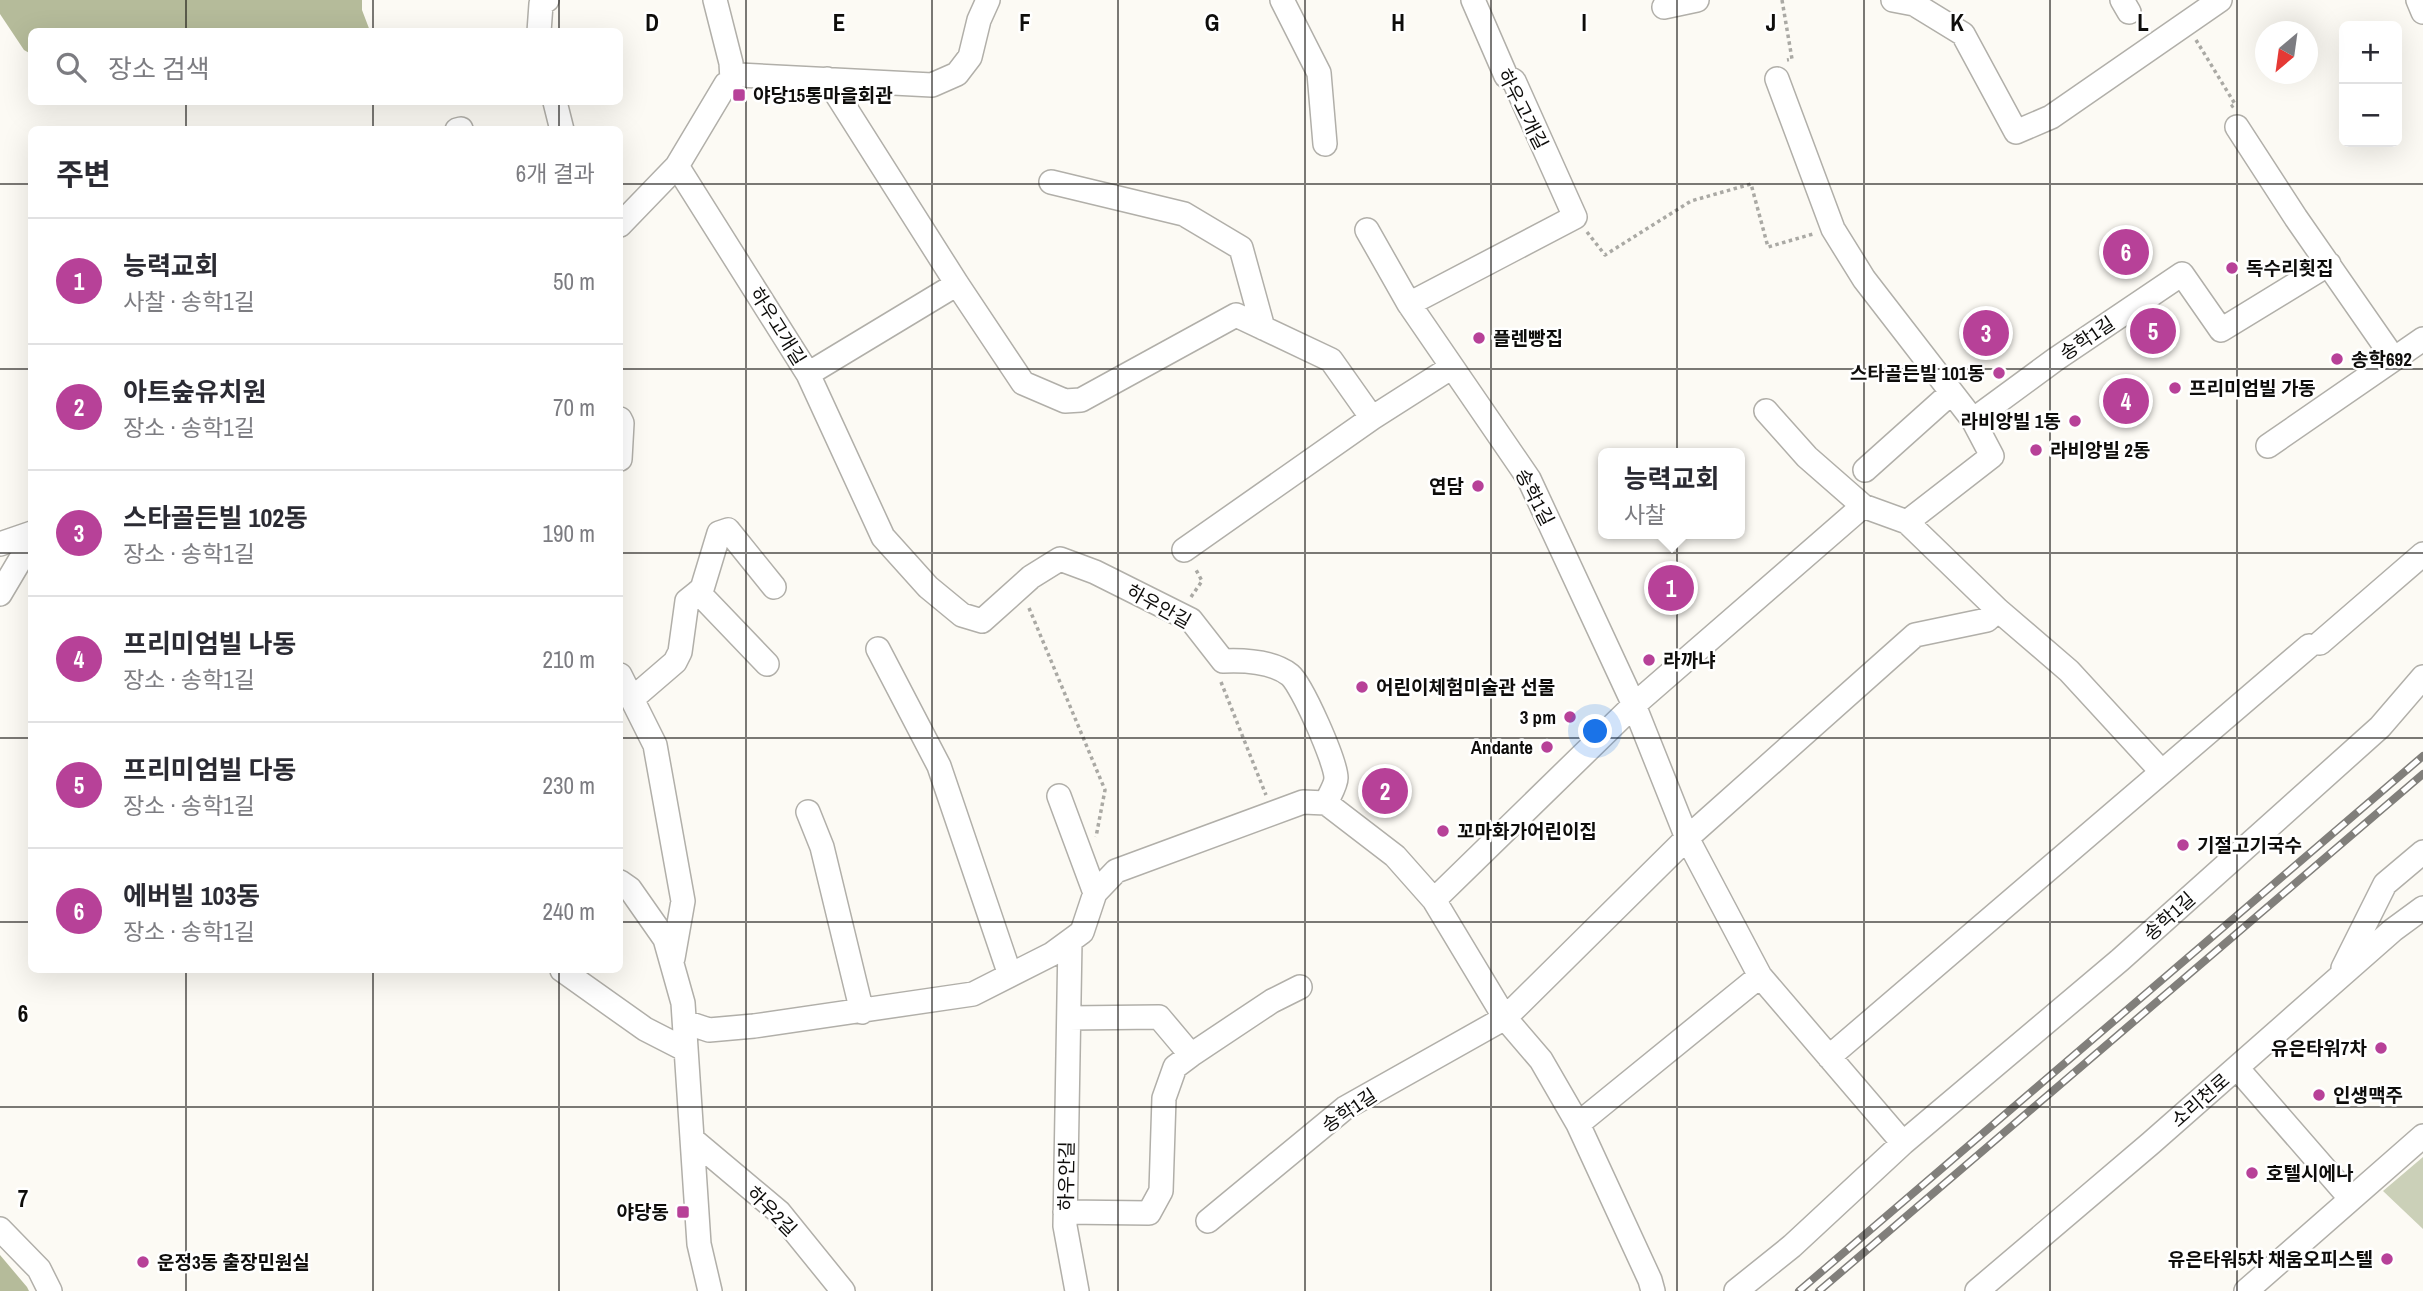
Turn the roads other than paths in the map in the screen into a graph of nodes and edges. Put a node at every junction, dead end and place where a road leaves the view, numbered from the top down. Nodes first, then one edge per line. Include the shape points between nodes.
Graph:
1 (547, 0) edge
2 (715, 0) edge
3 (988, 0) edge
4 (1282, 0) edge
5 (1473, 0) edge
6 (1697, 0) edge
7 (1893, 0) edge
8 (2220, 0) edge
9 (2418, 0) edge
10 (1664, 7) dead end
11 (2423, 12) edge
12 (539, 28) edge
13 (1780, 70) road end
14 (827, 79) junction
15 (732, 80) junction
16 (556, 105) edge
17 (561, 126) edge
18 (2237, 127) road end
19 (1325, 144) dead end
20 (677, 166) junction
21 (1051, 182) dead end
22 (623, 222) edge
23 (1367, 230) dead end
24 (2329, 264) junction
25 (957, 284) junction
26 (1409, 304) junction
27 (1263, 328) junction
28 (2423, 339) edge
29 (2394, 359) junction
30 (1452, 368) junction
31 (808, 374) junction
32 (1951, 393) junction
33 (1766, 411) dead end
34 (1372, 418) junction
35 (1973, 420) junction
36 (2268, 446) dead end
37 (1865, 470) dead end
38 (1863, 506) junction
39 (1907, 522) junction
40 (28, 534) edge
41 (0, 544) edge
42 (28, 547) edge
43 (1184, 550) road end
44 (2423, 554) edge
45 (774, 587) dead end
46 (698, 592) junction
47 (0, 594) edge
48 (1998, 610) junction
49 (878, 649) dead end
50 (767, 664) dead end
51 (2423, 677) edge
52 (623, 681) edge
53 (632, 699) junction
54 (1634, 705) junction
55 (2162, 772) junction
56 (1059, 796) dead end
57 (1326, 803) junction
58 (807, 812) dead end
59 (1687, 838) junction
60 (2423, 852) edge
61 (623, 885) edge
62 (1095, 893) junction
63 (1434, 900) junction
64 (2423, 908) edge
65 (1070, 941) junction
66 (673, 965) junction
67 (566, 973) edge
68 (1010, 975) junction
69 (1760, 975) junction
70 (2337, 980) junction
71 (1300, 987) dead end
72 (862, 1012) junction
73 (1069, 1018) junction
74 (1505, 1018) junction
75 (685, 1022) junction
76 (687, 1050) junction
77 (1191, 1055) junction
78 (1829, 1057) junction
79 (2236, 1068) junction
80 (1578, 1124) junction
81 (2423, 1136) edge
82 (692, 1139) junction
83 (1903, 1143) junction
84 (2351, 1199) junction
85 (1065, 1212) junction
86 (1208, 1222) dead end
87 (0, 1230) edge
88 (2013, 1262) junction
89 (50, 1291) edge
90 (710, 1291) edge
91 (843, 1291) edge
92 (1077, 1291) edge
93 (1653, 1291) edge
94 (1736, 1291) edge
95 (1977, 1291) edge
96 (2001, 1291) edge
97 (2246, 1291) edge

1 - 12 street via 541,4
2 - 15 street
3 - 14 street via 970,57 957,75 932,85
4 - 19 street via 1319,73
5 - 26 street, 하우고개길 via 1575,217
6 - 10 street
7 - 8 street via 1914,4 1963,34 2016,132 2052,117
9 - 11 street
13 - 32 street via 1833,229 1864,279
14 - 15 street via 739,75
14 - 25 street
15 - 20 street
16 - 17 street
18 - 24 street
20 - 22 street
20 - 31 street, 하우고개길
21 - 27 street via 1184,214 1241,248
23 - 26 street, 송학1길
24 - 29 street
24 - 35 street, 송학1길 via 2221,330 2182,274
25 - 27 street via 1023,383 1065,401 1081,400 1236,315
25 - 31 street, 하우고개길
26 - 30 street, 송학1길
27 - 34 street via 1331,360
28 - 29 street
29 - 36 street
30 - 34 street
30 - 54 street, 송학1길 via 1529,479
31 - 57 street, 하우안길 via 883,537 928,587 962,615 982,621 1031,577 1060,559 1191,620 1223,662 1241,660 1277,667 1293,677 1329,751 1336,779
32 - 35 street
32 - 37 street
33 - 38 street via 1807,457
34 - 43 street
35 - 39 street via 1992,456
38 - 39 street
38 - 54 street
39 - 48 street
40 - 41 street
42 - 47 street
44 - 55 street
45 - 46 street via 729,530 719,533
46 - 50 street
46 - 53 street via 687,601 675,662
48 - 55 street via 2070,671
48 - 59 street, 송학1길 via 1987,620 1915,635
49 - 68 street via 939,766
51 - 83 street, 송학1길 via 2380,727 2234,859
52 - 53 street
53 - 66 street via 655,745 683,901
54 - 59 street, 송학1길
54 - 63 street
55 - 78 street
56 - 62 street
57 - 62 street via 1303,802 1116,871
57 - 63 street via 1395,856
58 - 72 street via 822,847
59 - 69 street, 송학1길
59 - 74 street, 송학1길
60 - 70 street via 2385,884
61 - 66 street via 666,939
62 - 65 street via 1082,932
63 - 74 street
64 - 70 street, 소리천로
65 - 68 street
65 - 73 street, 하우안길
66 - 75 street
67 - 76 street via 645,1029
68 - 72 street via 973,994
69 - 78 street, 송학1길
69 - 80 street
70 - 79 street, 소리천로
71 - 77 street
72 - 75 street via 709,1030
73 - 77 street via 1159,1017
73 - 85 street, 하우안길
74 - 80 street via 1541,1060
74 - 86 street, 송학1길 via 1345,1108
75 - 76 street
76 - 82 street
77 - 85 street via 1175,1067 1164,1098 1161,1191 1149,1213
78 - 83 street, 송학1길
79 - 84 street
79 - 88 street, 소리천로
80 - 93 street
81 - 84 street
82 - 90 street via 699,1244
82 - 91 street, 하우2길 via 779,1212
83 - 94 street, 송학1길
84 - 97 street
85 - 92 street, 하우안길
87 - 89 street via 39,1269
88 - 95 street, 소리천로
88 - 96 street

